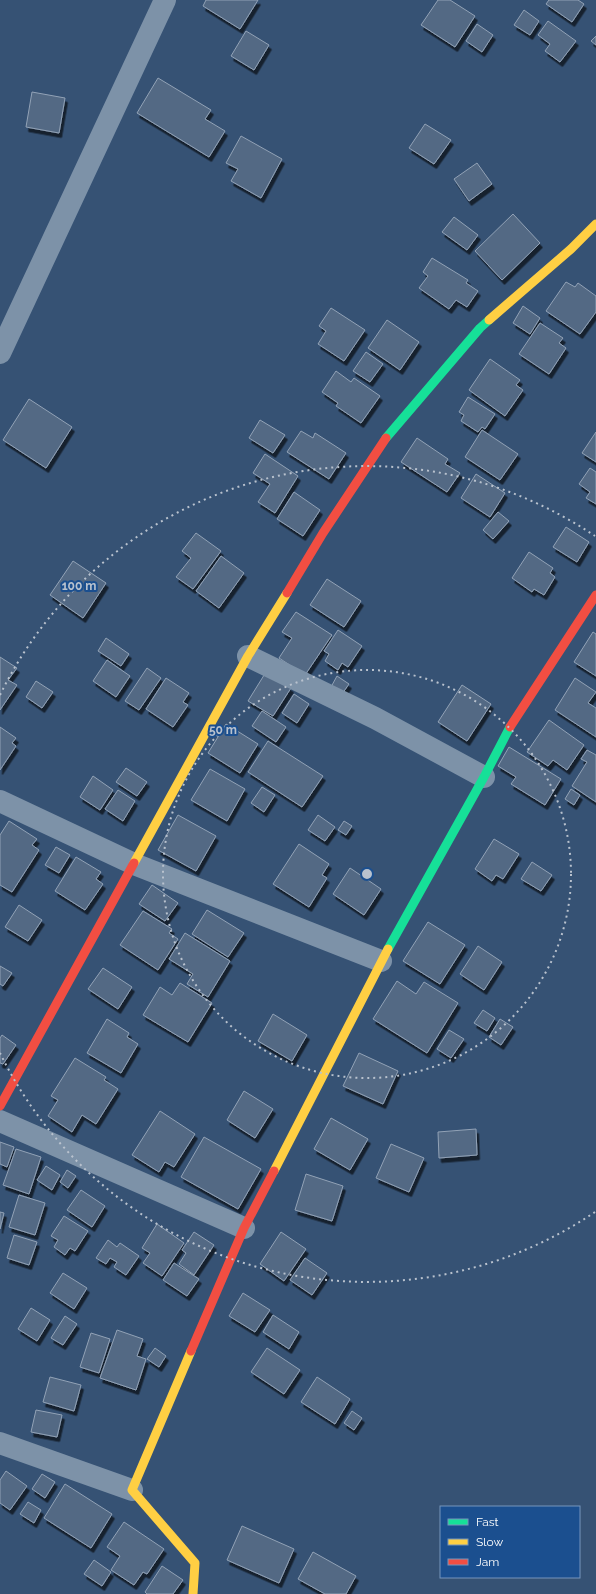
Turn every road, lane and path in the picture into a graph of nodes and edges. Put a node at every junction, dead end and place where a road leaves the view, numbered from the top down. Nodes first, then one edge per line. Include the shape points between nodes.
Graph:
1 (165, 0) edge
2 (596, 224) edge
3 (0, 353) edge
4 (596, 595) edge
5 (248, 656) junction
6 (484, 777) junction
7 (0, 801) edge
8 (134, 864) junction
9 (381, 961) junction
10 (0, 1106) edge
11 (0, 1121) edge
12 (244, 1228) junction
13 (0, 1443) edge
14 (132, 1490) junction
15 (193, 1594) edge

1 - 3 street
2 - 5 street via 480,328 389,434 322,533
4 - 6 street via 506,733
5 - 6 street via 375,718
5 - 8 street
6 - 9 street
7 - 8 street
8 - 9 street
8 - 10 street
9 - 12 street
11 - 12 street
12 - 14 street
13 - 14 street
14 - 15 street via 195,1563

